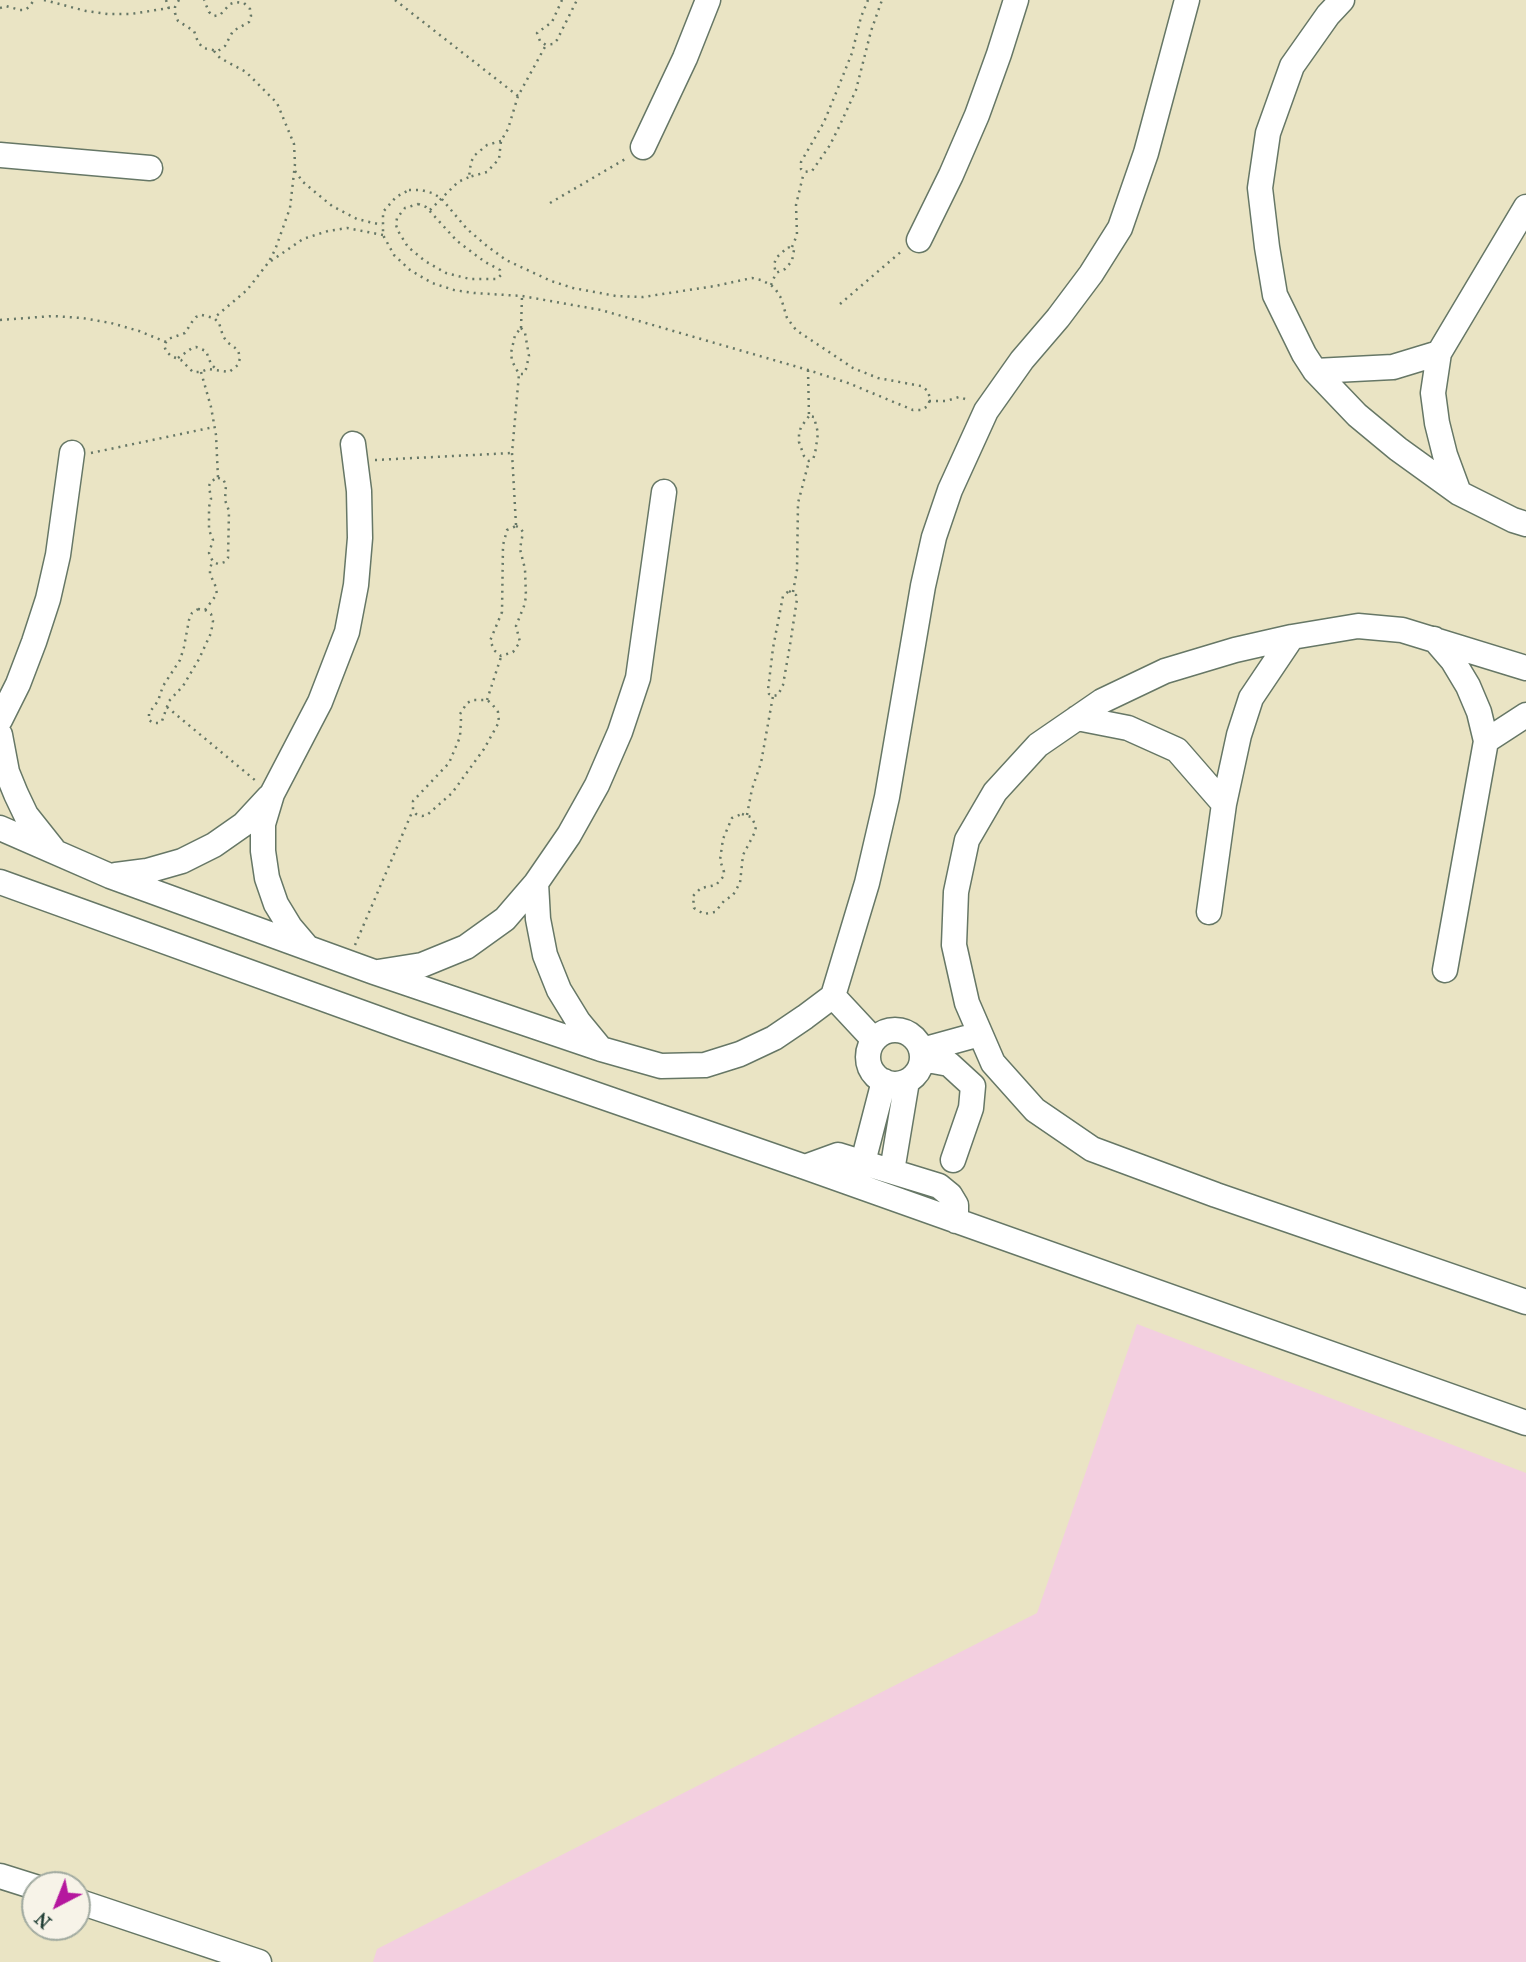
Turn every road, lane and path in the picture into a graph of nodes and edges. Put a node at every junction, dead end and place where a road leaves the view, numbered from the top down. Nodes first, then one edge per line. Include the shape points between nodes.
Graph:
1 (34, 0) edge
2 (44, 0) edge
3 (166, 0) edge
4 (179, 0) edge
5 (204, 0) edge
6 (396, 0) edge
7 (562, 0) edge
8 (578, 0) edge
9 (708, 0) edge
10 (867, 0) edge
11 (882, 0) edge
12 (1016, 0) edge
13 (1187, 0) edge
14 (1342, 0) edge
15 (231, 2) edge
16 (175, 7) junction
17 (0, 8) edge
18 (169, 9) junction
19 (546, 45) junction
20 (214, 51) junction
21 (518, 96) junction
22 (501, 141) junction
23 (644, 145) joint
24 (0, 155) edge
25 (150, 168) dead end
26 (295, 171) junction
27 (804, 172) junction
28 (469, 177) junction
29 (441, 198) junction
30 (550, 203) dead end
31 (1526, 207) edge
32 (430, 210) junction
33 (357, 219) junction
34 (382, 225) junction
35 (354, 229) junction
36 (383, 235) junction
37 (920, 237) joint
38 (792, 247) junction
39 (268, 263) junction
40 (776, 273) junction
41 (771, 285) junction
42 (522, 296) junction
43 (840, 304) dead end
44 (214, 318) junction
45 (0, 320) edge
46 (521, 328) junction
47 (166, 342) junction
48 (1439, 353) junction
49 (178, 358) junction
50 (808, 370) junction
51 (1315, 371) junction
52 (201, 372) junction
53 (219, 372) junction
54 (519, 374) junction
55 (929, 401) junction
56 (986, 411) junction
57 (809, 416) junction
58 (214, 427) junction
59 (354, 452) joint
60 (512, 453) junction
61 (71, 455) joint
62 (809, 461) junction
63 (218, 478) junction
64 (664, 492) dead end
65 (1459, 493) junction
66 (1526, 524) edge
67 (516, 526) junction
68 (212, 562) junction
69 (793, 592) junction
70 (205, 610) junction
71 (1292, 637) junction
72 (1433, 639) junction
73 (501, 656) junction
74 (1526, 668) edge
75 (773, 696) junction
76 (487, 701) junction
77 (167, 706) junction
78 (460, 714) dead end
79 (1526, 715) edge
80 (1077, 718) junction
81 (461, 719) dead end
82 (0, 720) edge
83 (0, 736) edge
84 (1486, 741) junction
85 (272, 794) junction
86 (1224, 804) junction
87 (413, 810) junction
88 (747, 815) junction
89 (0, 828) edge
90 (55, 852) junction
91 (110, 876) junction
92 (0, 882) edge
93 (536, 883) junction
94 (1209, 912) dead end
95 (308, 948) junction
96 (347, 962) junction
97 (1445, 970) dead end
98 (374, 972) junction
99 (833, 996) junction
100 (980, 1034) junction
101 (874, 1040) junction
102 (601, 1049) junction
103 (922, 1055) junction
104 (896, 1081) junction
105 (953, 1160) dead end
106 (863, 1162) junction
107 (805, 1167) junction
108 (892, 1171) junction
109 (956, 1222) junction
110 (1526, 1302) edge
111 (1526, 1423) edge
112 (0, 1875) edge
113 (21, 1882) edge
114 (91, 1906) edge
115 (259, 1962) edge

1 - 17 path via 25,10
2 - 18 path via 108,14
3 - 18 path
4 - 16 path
5 - 15 path via 214,16
6 - 21 path
7 - 19 path via 551,22 537,33
8 - 19 path via 557,40
9 - 23 street
10 - 27 path via 838,88 800,164
11 - 27 path via 845,115 830,145 811,171
12 - 37 street via 977,115
13 - 56 street via 1146,153 1120,228 1091,274
14 - 51 street via 1292,66 1268,133 1260,188 1275,295
15 - 20 path via 244,3 250,9 249,22 233,31 225,47
16 - 18 path
16 - 20 path via 178,21 194,31 204,48
19 - 21 path
20 - 26 path via 246,72 277,103 294,144
21 - 22 path
22 - 28 path via 475,155
22 - 28 path via 495,164
23 - 30 path
24 - 25 street
26 - 33 path via 332,206
26 - 39 path via 282,237
27 - 38 path
28 - 29 path
29 - 32 path
29 - 34 path via 409,190 389,204
29 - 41 path via 467,229 506,260 573,288 643,297 752,278
31 - 48 street
32 - 32 path via 418,204 400,212 396,225 408,247 446,273 497,279 500,270 457,241
33 - 34 path
33 - 35 path
34 - 36 path
35 - 36 path
35 - 39 path via 328,230 303,239
36 - 42 path via 394,255 432,283 474,293
37 - 43 path
38 - 40 path via 792,261
38 - 40 path via 776,258
39 - 44 path via 247,290
40 - 41 path
41 - 55 path via 796,330 853,368 878,379 921,386 928,391
42 - 46 path
42 - 50 path via 601,310
44 - 47 path via 196,317 185,333
44 - 53 path via 240,358 235,369
45 - 47 path via 82,318
46 - 54 path via 511,353
46 - 54 path via 529,356 526,369
47 - 49 path via 166,351
48 - 51 street via 1393,367
48 - 65 street via 1433,393 1437,423
49 - 52 path via 189,370
49 - 53 path via 196,347 206,351
50 - 55 path via 913,410 921,410
50 - 57 path
51 - 65 street via 1357,415
52 - 53 path
52 - 58 path
54 - 60 path
55 - 56 path via 959,397
56 - 99 street via 934,537 887,797
57 - 62 path via 801,427 799,442
57 - 62 path via 814,417 818,433 815,454
58 - 61 path
58 - 63 path
59 - 60 path
59 - 85 street via 360,538 347,632 320,702
60 - 67 path
61 - 82 street via 48,599
62 - 69 path via 798,503
63 - 68 path via 209,486
63 - 68 path via 226,485 228,558 218,565
64 - 93 street via 638,678 597,785
65 - 66 street
67 - 73 path via 507,530 503,545 502,612 491,641
67 - 73 path via 523,533 520,549 526,597 516,626 520,642 513,652
68 - 70 path via 210,574 217,594
69 - 75 path via 797,599 783,685
69 - 75 path via 783,596 768,692
70 - 77 path via 213,621 211,633
70 - 77 path via 192,613 180,660 149,720 162,721
71 - 72 street via 1358,626 1402,630
71 - 80 street via 1165,671
71 - 86 street via 1251,698
72 - 74 street
72 - 84 street via 1468,685
73 - 76 path
75 - 88 path
76 - 78 path via 473,700
76 - 87 path via 498,712 499,722 484,749 440,806 422,816
77 - 85 path
79 - 84 street
80 - 86 street via 1128,728 1177,750
80 - 100 street via 1038,745 995,792 967,840 956,892 954,946 967,1003
81 - 87 path via 460,737 449,763 415,798
83 - 90 street via 16,794
84 - 97 street
85 - 91 street via 244,824 214,845 147,872
85 - 95 street via 263,824 267,878 276,904
86 - 94 street
87 - 96 path
88 - 88 path via 737,815 727,827 720,851 723,877 716,885 696,891 692,902 698,912 715,912 740,883 744,855 755,832 754,821
89 - 90 street
90 - 91 street
91 - 95 street
92 - 107 street
93 - 98 street via 505,919 466,947 422,965
93 - 102 street via 545,955 559,990
95 - 96 street
96 - 98 street
98 - 102 street
99 - 101 street
99 - 102 street via 774,1038 705,1065 662,1066
100 - 103 street
100 - 110 street via 993,1063 1035,1110 1092,1149
101 - 103 street via 895,1029 907,1032 917,1040
101 - 104 street via 869,1051 874,1074
103 - 104 street via 917,1074
103 - 105 street via 949,1064 973,1086 971,1108
104 - 106 street
104 - 108 street
106 - 107 street via 838,1155
106 - 108 street
107 - 109 street
108 - 109 street via 939,1186 956,1205
109 - 111 street
112 - 113 street
114 - 115 street

